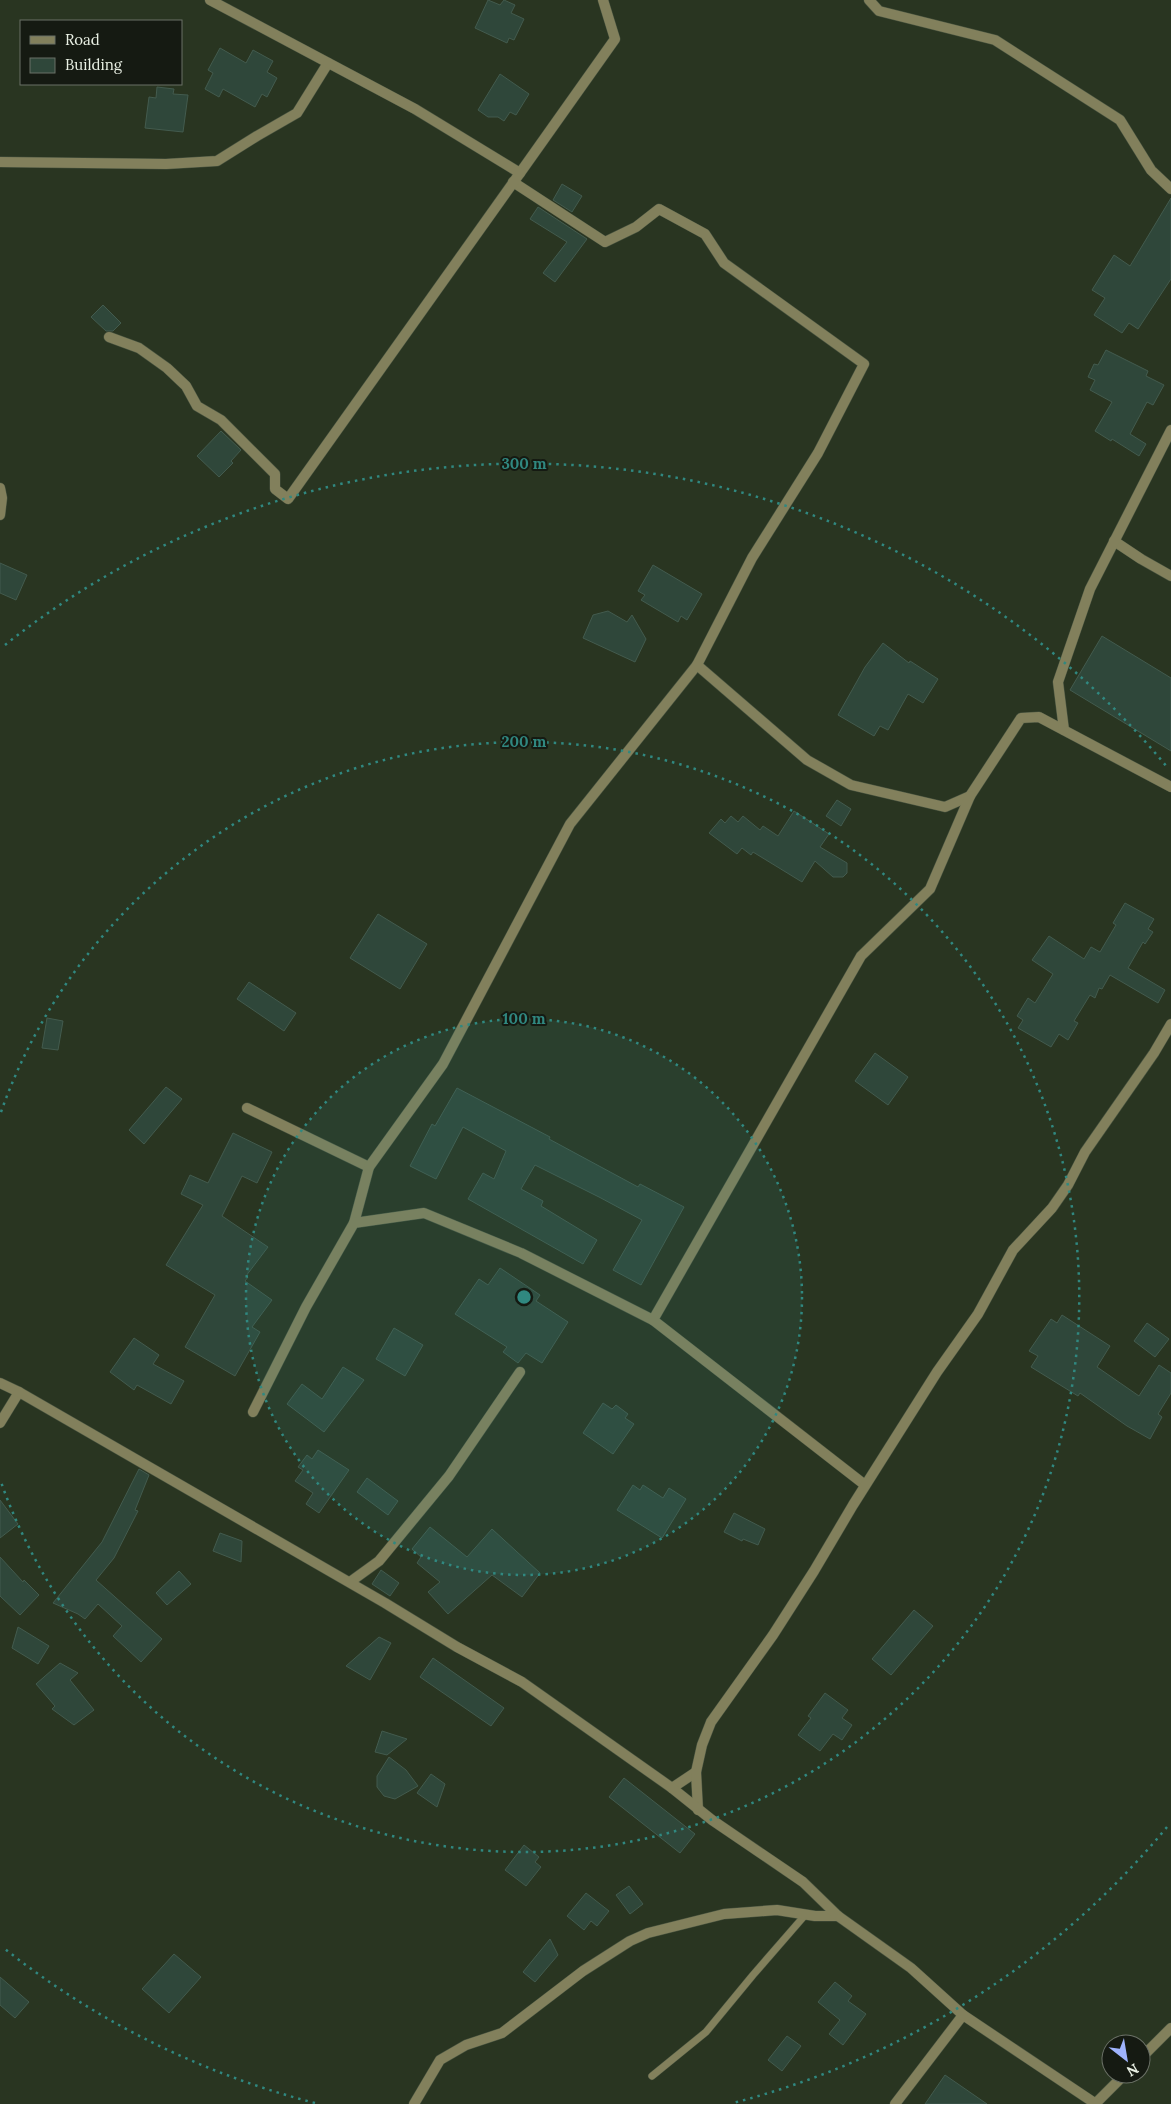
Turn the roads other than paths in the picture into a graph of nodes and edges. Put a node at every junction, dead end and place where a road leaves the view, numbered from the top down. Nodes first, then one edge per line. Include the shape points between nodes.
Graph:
1 (210, 0) edge
2 (603, 0) edge
3 (869, 0) edge
4 (328, 63) junction
5 (0, 162) edge
6 (520, 173) junction
7 (513, 182) junction
8 (1171, 189) edge
9 (109, 338) dead end
10 (1171, 430) edge
11 (0, 488) edge
12 (0, 515) edge
13 (1114, 541) junction
14 (1171, 576) edge
15 (697, 665) junction
16 (1064, 730) junction
17 (1171, 787) edge
18 (970, 796) junction
19 (1171, 1024) edge
20 (248, 1108) dead end
21 (369, 1167) junction
22 (354, 1223) junction
23 (652, 1320) junction
24 (520, 1372) dead end
25 (0, 1383) edge
26 (19, 1392) junction
27 (253, 1412) dead end
28 (0, 1423) edge
29 (865, 1485) junction
30 (350, 1582) junction
31 (696, 1772) junction
32 (672, 1788) junction
33 (698, 1810) junction
34 (806, 1914) junction
35 (838, 1916) junction
36 (963, 2015) junction
37 (1171, 2028) edge
38 (1151, 2048) edge
39 (652, 2076) dead end
40 (1115, 2084) edge
41 (414, 2104) edge
42 (895, 2104) edge
43 (1096, 2104) edge

1 - 4 street
2 - 6 street via 615,40
3 - 8 street via 879,11 995,40 1120,120 1151,170
4 - 5 street via 297,113 217,161 166,164
4 - 6 street via 415,109
6 - 7 street
7 - 9 street via 288,499 275,489 275,474 221,420 197,406 186,386 167,368 139,348
7 - 15 street via 604,242 636,227 659,209 705,234 724,262 864,364 818,453 752,558
10 - 13 street
11 - 12 street
13 - 14 street
13 - 16 street via 1090,588 1058,682
15 - 18 street via 807,760 851,784 945,806
15 - 21 street via 570,824 443,1064
16 - 17 street
16 - 18 street via 1039,717 1021,718
18 - 23 street via 930,889 861,956
19 - 29 street via 1086,1152 1068,1185 1014,1250 978,1314
20 - 21 street
21 - 22 street
22 - 23 street via 424,1214 521,1253
22 - 27 street via 306,1307
23 - 29 street
24 - 30 street via 442,1484 379,1561
25 - 26 street
26 - 28 street
26 - 30 street
29 - 31 street via 814,1571 712,1722 702,1745
30 - 32 street via 522,1682
31 - 32 street
31 - 33 street
32 - 33 street
33 - 35 street via 802,1882
34 - 35 street
34 - 39 lane via 706,2032
34 - 41 street via 777,1910 724,1914 648,1933 630,1941 583,1971 502,2033 466,2045 440,2060
35 - 36 street via 911,1968
36 - 42 street
36 - 43 street
37 - 38 street
40 - 43 street

